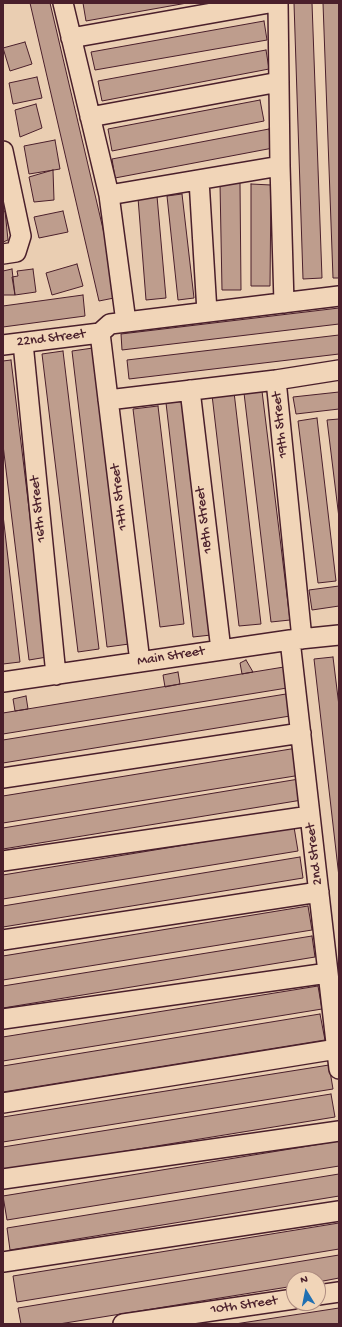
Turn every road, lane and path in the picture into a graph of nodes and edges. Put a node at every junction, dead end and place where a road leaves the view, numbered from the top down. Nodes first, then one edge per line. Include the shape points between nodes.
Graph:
1 (63, 3) edge
2 (269, 3) edge
3 (278, 3) edge
4 (71, 38) junction
5 (279, 82) junction
6 (90, 117) junction
7 (4, 162) edge
8 (280, 166) junction
9 (199, 180) junction
10 (109, 195) junction
11 (3, 254) edge
12 (339, 296) edge
13 (284, 303) junction
14 (207, 312) junction
15 (126, 322) junction
16 (100, 333) junction
17 (22, 343) junction
18 (3, 345) edge
19 (339, 370) edge
20 (276, 380) junction
21 (190, 390) junction
22 (108, 400) junction
23 (339, 635) edge
24 (296, 639) junction
25 (221, 650) junction
26 (140, 662) junction
27 (56, 675) junction
28 (3, 682) edge
29 (301, 733) junction
30 (3, 778) edge
31 (310, 816) junction
32 (3, 862) edge
33 (319, 892) junction
34 (3, 940) edge
35 (328, 973) junction
36 (3, 1019) edge
37 (337, 1049) junction
38 (339, 1069) edge
39 (3, 1103) edge
40 (339, 1131) edge
41 (3, 1179) edge
42 (339, 1211) edge
43 (3, 1262) edge
44 (339, 1292) edge
45 (326, 1294) edge
46 (286, 1300) edge
47 (123, 1324) edge

1 - 4 street
2 - 4 street
3 - 5 street
4 - 6 street
5 - 6 street
5 - 8 street
6 - 10 street
7 - 11 street via 21,236 16,252
8 - 9 street
8 - 13 street
9 - 10 street
9 - 14 street
10 - 15 street
12 - 13 street
13 - 14 street
14 - 15 street
15 - 16 street via 110,324
16 - 17 street, 22nd Street
16 - 22 street, 17th Street
17 - 18 street, 22nd Street
17 - 27 street, 16th Street
19 - 20 street
20 - 21 street, 19th Street
20 - 24 street, 19th Street
21 - 22 street, 19th Street
21 - 25 street, 18th Street
22 - 26 street, 17th Street
23 - 24 street, Main Street
24 - 25 street, Main Street
24 - 29 street, 2nd Street
25 - 26 street, Main Street
26 - 27 street, Main Street
27 - 28 street, Main Street
29 - 30 street
29 - 31 street, 2nd Street
31 - 32 street
31 - 33 street, 2nd Street
33 - 34 street
33 - 35 street, 2nd Street
35 - 36 street
35 - 37 street, 2nd Street
37 - 38 street, 2nd Street
37 - 39 street
40 - 41 street
42 - 43 street
44 - 45 street
46 - 47 street, 10th Street

